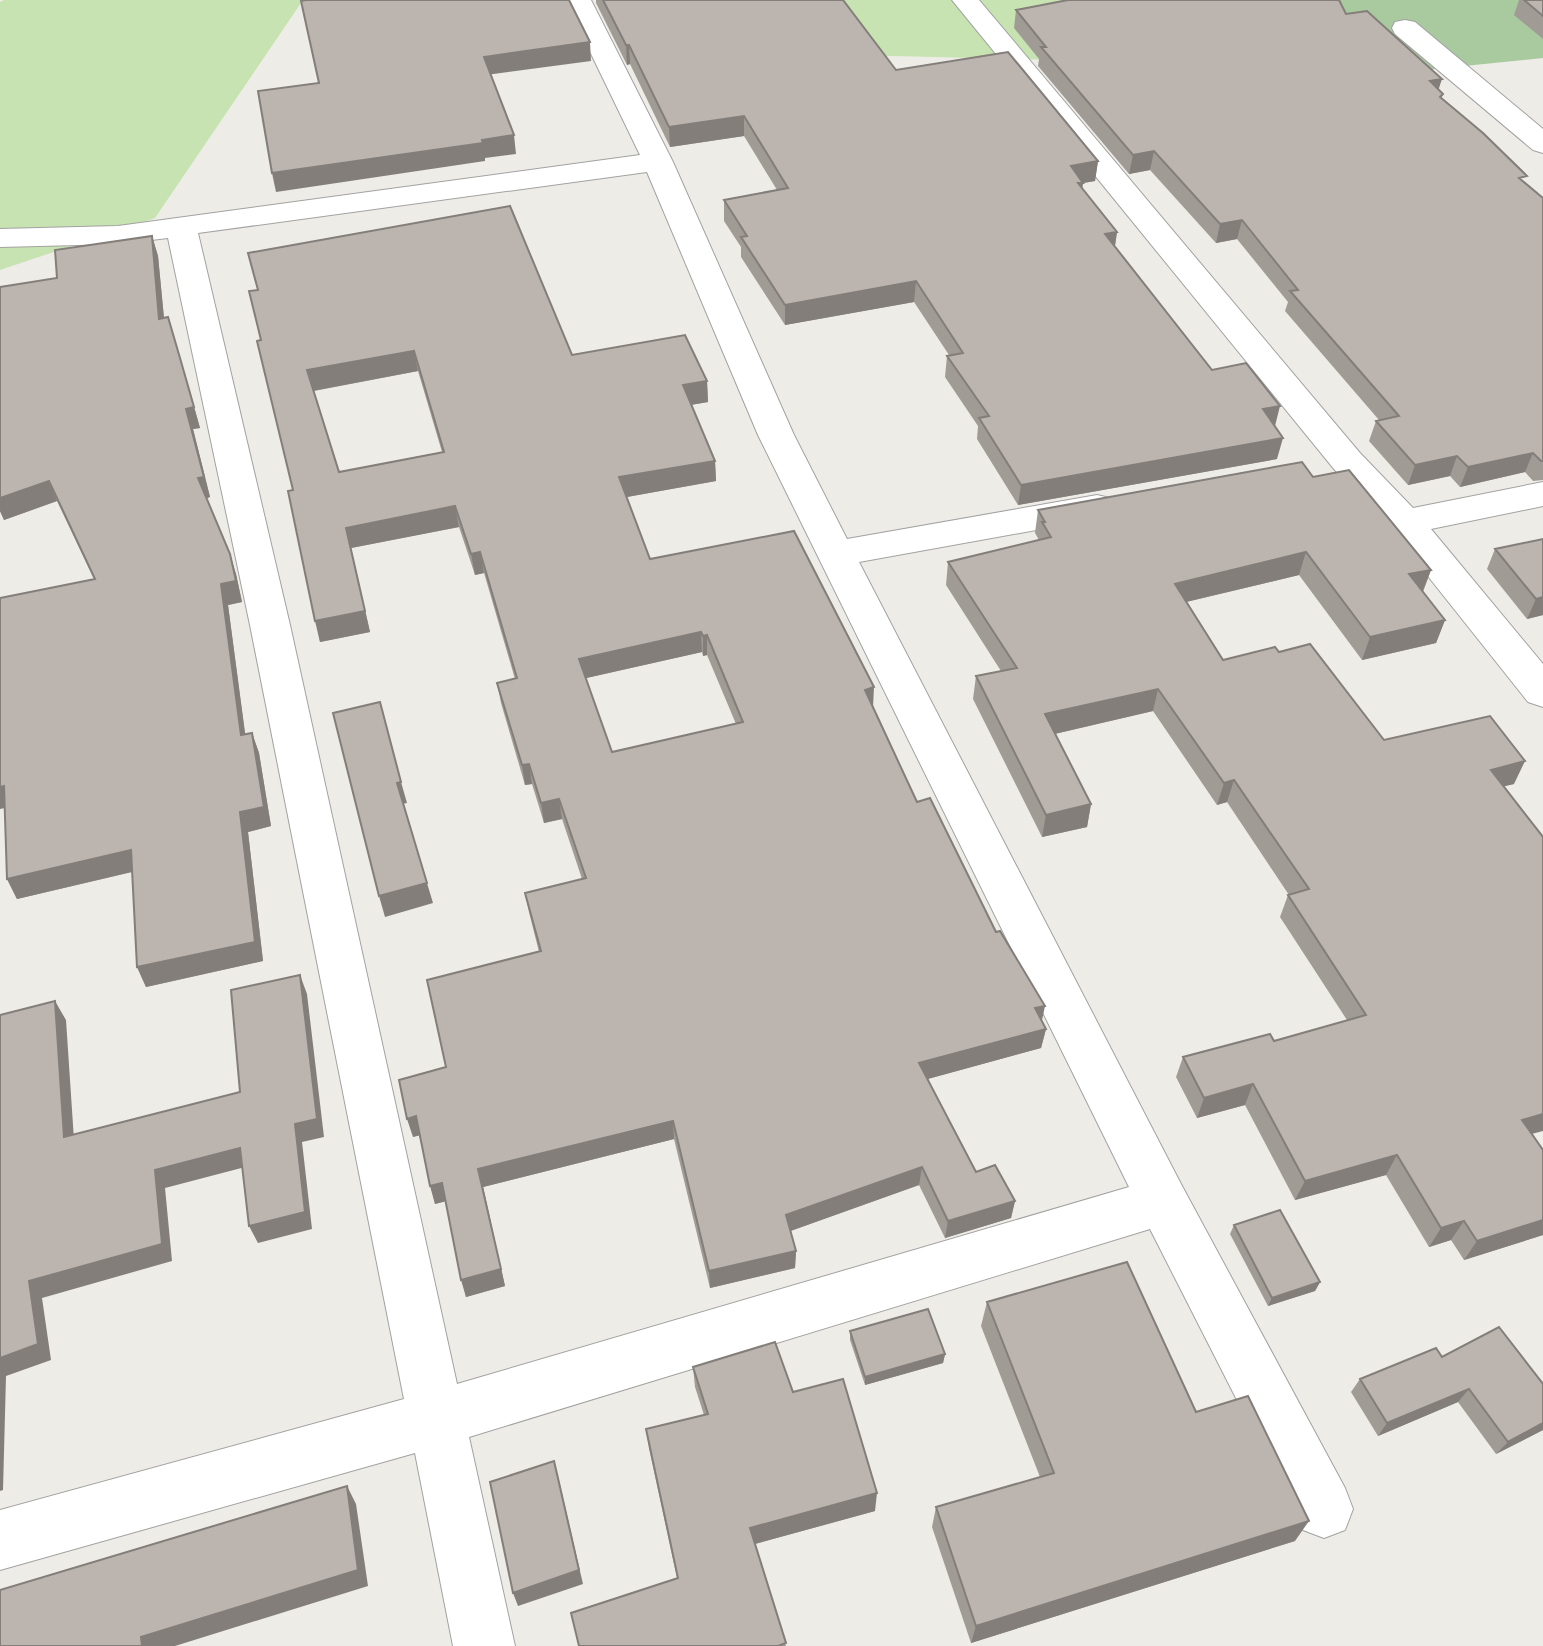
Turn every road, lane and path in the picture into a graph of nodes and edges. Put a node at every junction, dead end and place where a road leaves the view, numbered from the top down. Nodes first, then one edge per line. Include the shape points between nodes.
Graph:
1 (578, 0) edge
2 (965, 0) edge
3 (1405, 28) dead end
4 (1543, 144) edge
5 (658, 162) junction
6 (181, 226) junction
7 (0, 238) edge
8 (1347, 461) junction
9 (1301, 470) edge
10 (1543, 494) edge
11 (1131, 500) edge
12 (1405, 522) junction
13 (838, 553) junction
14 (1543, 692) edge
15 (1163, 1201) junction
16 (438, 1418) junction
17 (1324, 1509) dead end
18 (0, 1540) edge
19 (484, 1646) edge

1 - 5 street
2 - 8 street
3 - 4 street
5 - 6 street
5 - 13 street via 776,435
6 - 7 street via 118,235
6 - 16 street
8 - 9 street
8 - 12 street
10 - 12 street
11 - 13 street
12 - 14 street
13 - 15 street
15 - 16 street
15 - 17 street
16 - 18 street
16 - 19 street

